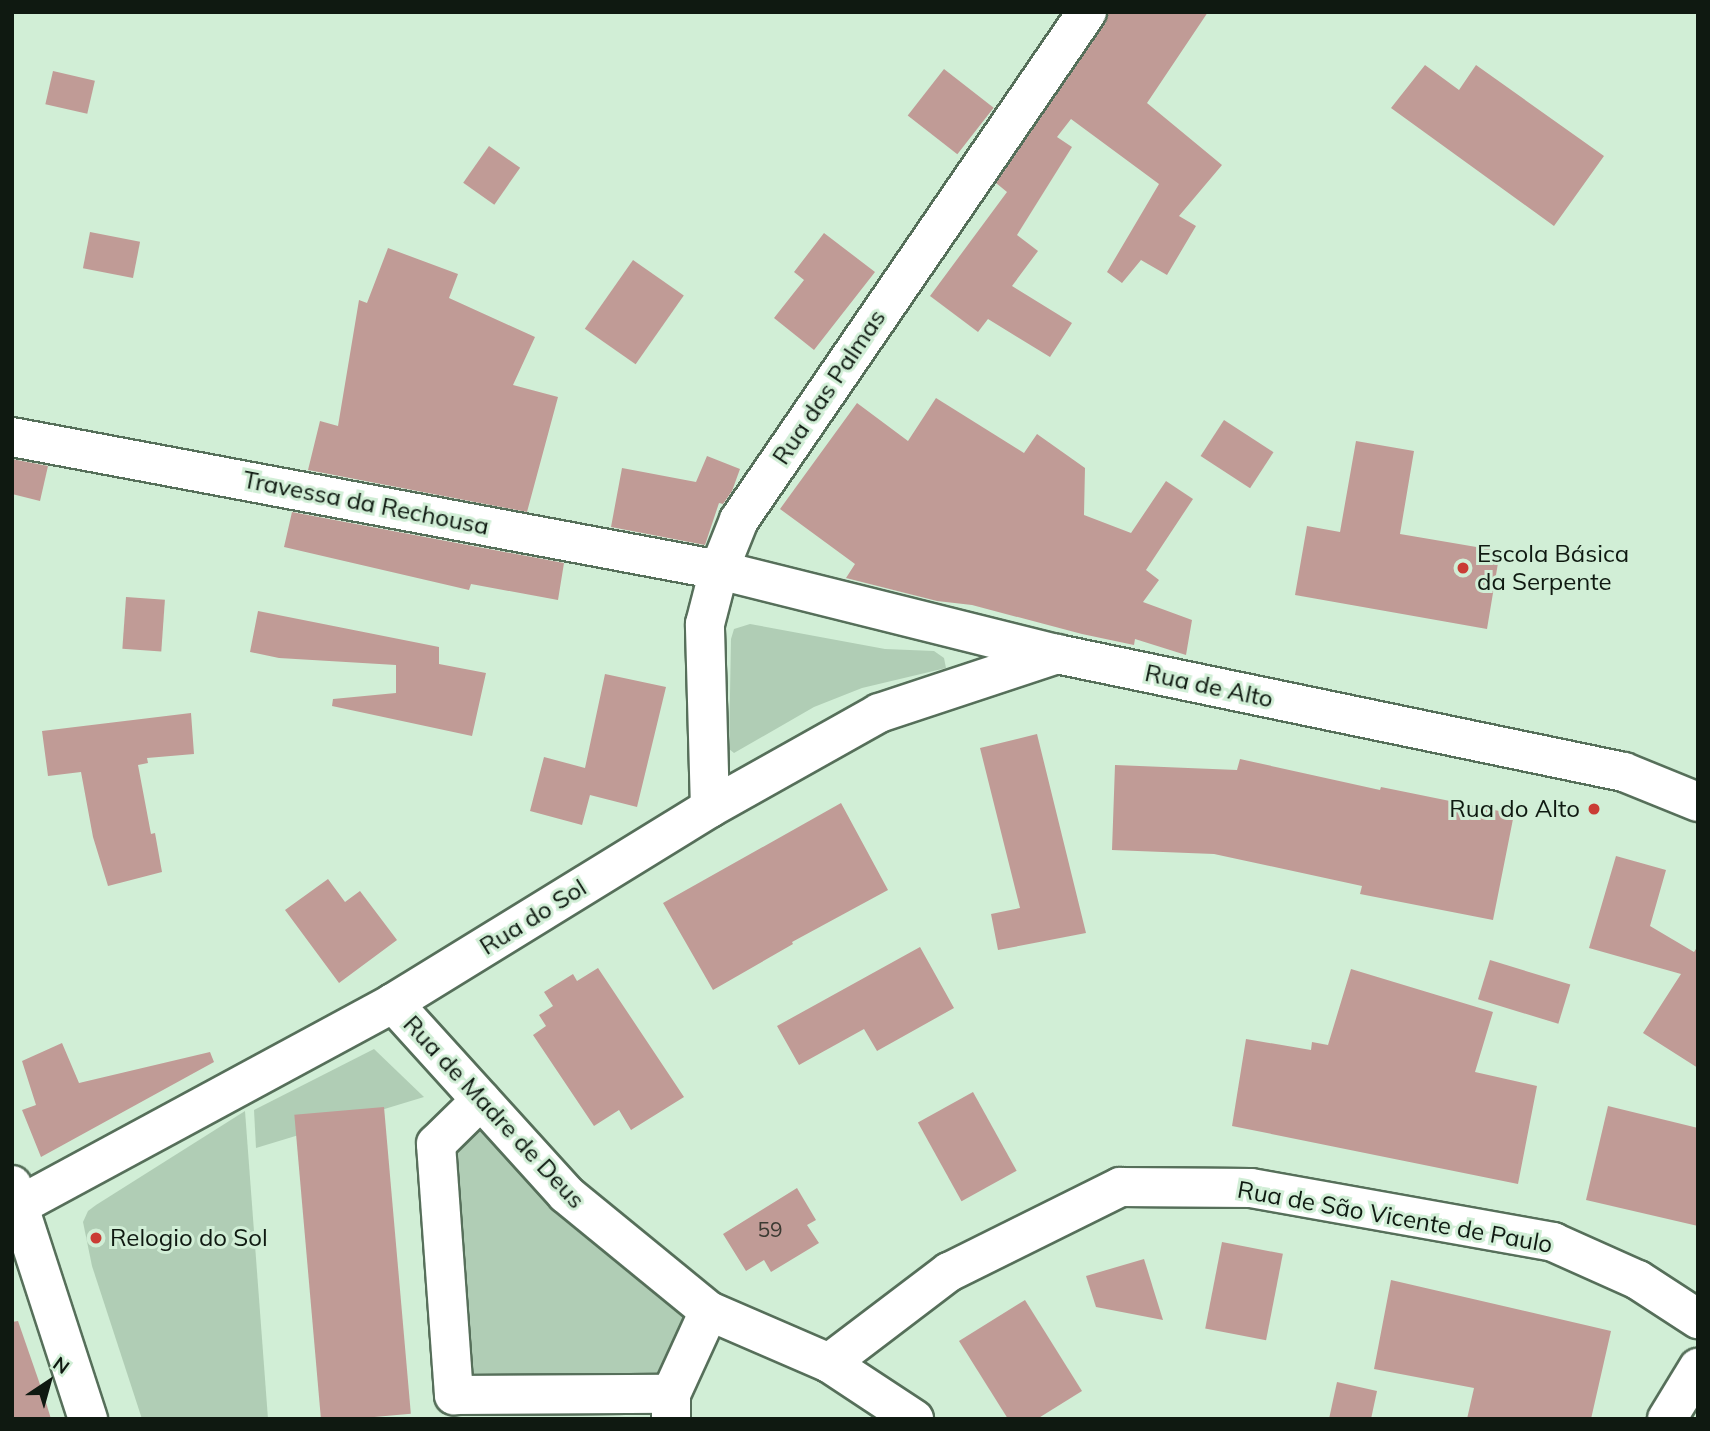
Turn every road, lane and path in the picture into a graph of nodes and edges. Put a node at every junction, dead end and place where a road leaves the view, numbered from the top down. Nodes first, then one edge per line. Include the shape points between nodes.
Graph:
1 (1087, 12) edge
2 (12, 437) edge
3 (719, 569) junction
4 (1057, 654) junction
5 (1698, 802) edge
6 (710, 808) junction
7 (393, 1003) junction
8 (481, 1100) junction
9 (16, 1195) edge
10 (709, 1311) junction
11 (1698, 1319) edge
12 (829, 1363) junction
13 (1698, 1368) edge
14 (671, 1406) edge
15 (455, 1407) edge
16 (89, 1419) edge
17 (914, 1419) edge
18 (1667, 1419) edge

1 - 3 street, Rua das Palmas via 739,520
2 - 3 street, Travessa da Rechousa
3 - 4 street, Rua de Alto
3 - 6 street, Rua das Palmas via 705,624
4 - 5 street, Rua de Alto via 1624,772
4 - 6 street, Rua do Sol via 879,713
6 - 7 street, Rua do Sol
7 - 8 street, Rua de Madre de Deus
7 - 9 street, Rua do Sol
8 - 10 street, Rua de Madre de Deus via 566,1194
8 - 15 street via 436,1144
9 - 16 street
10 - 12 street, Rua de Madre de Deus
10 - 14 street
11 - 12 street, Rua de São Vicente de Paulo via 1638,1280 1553,1242 1251,1188 1120,1187 948,1272
12 - 17 street, Rua de Madre de Deus
13 - 18 street
14 - 15 street

